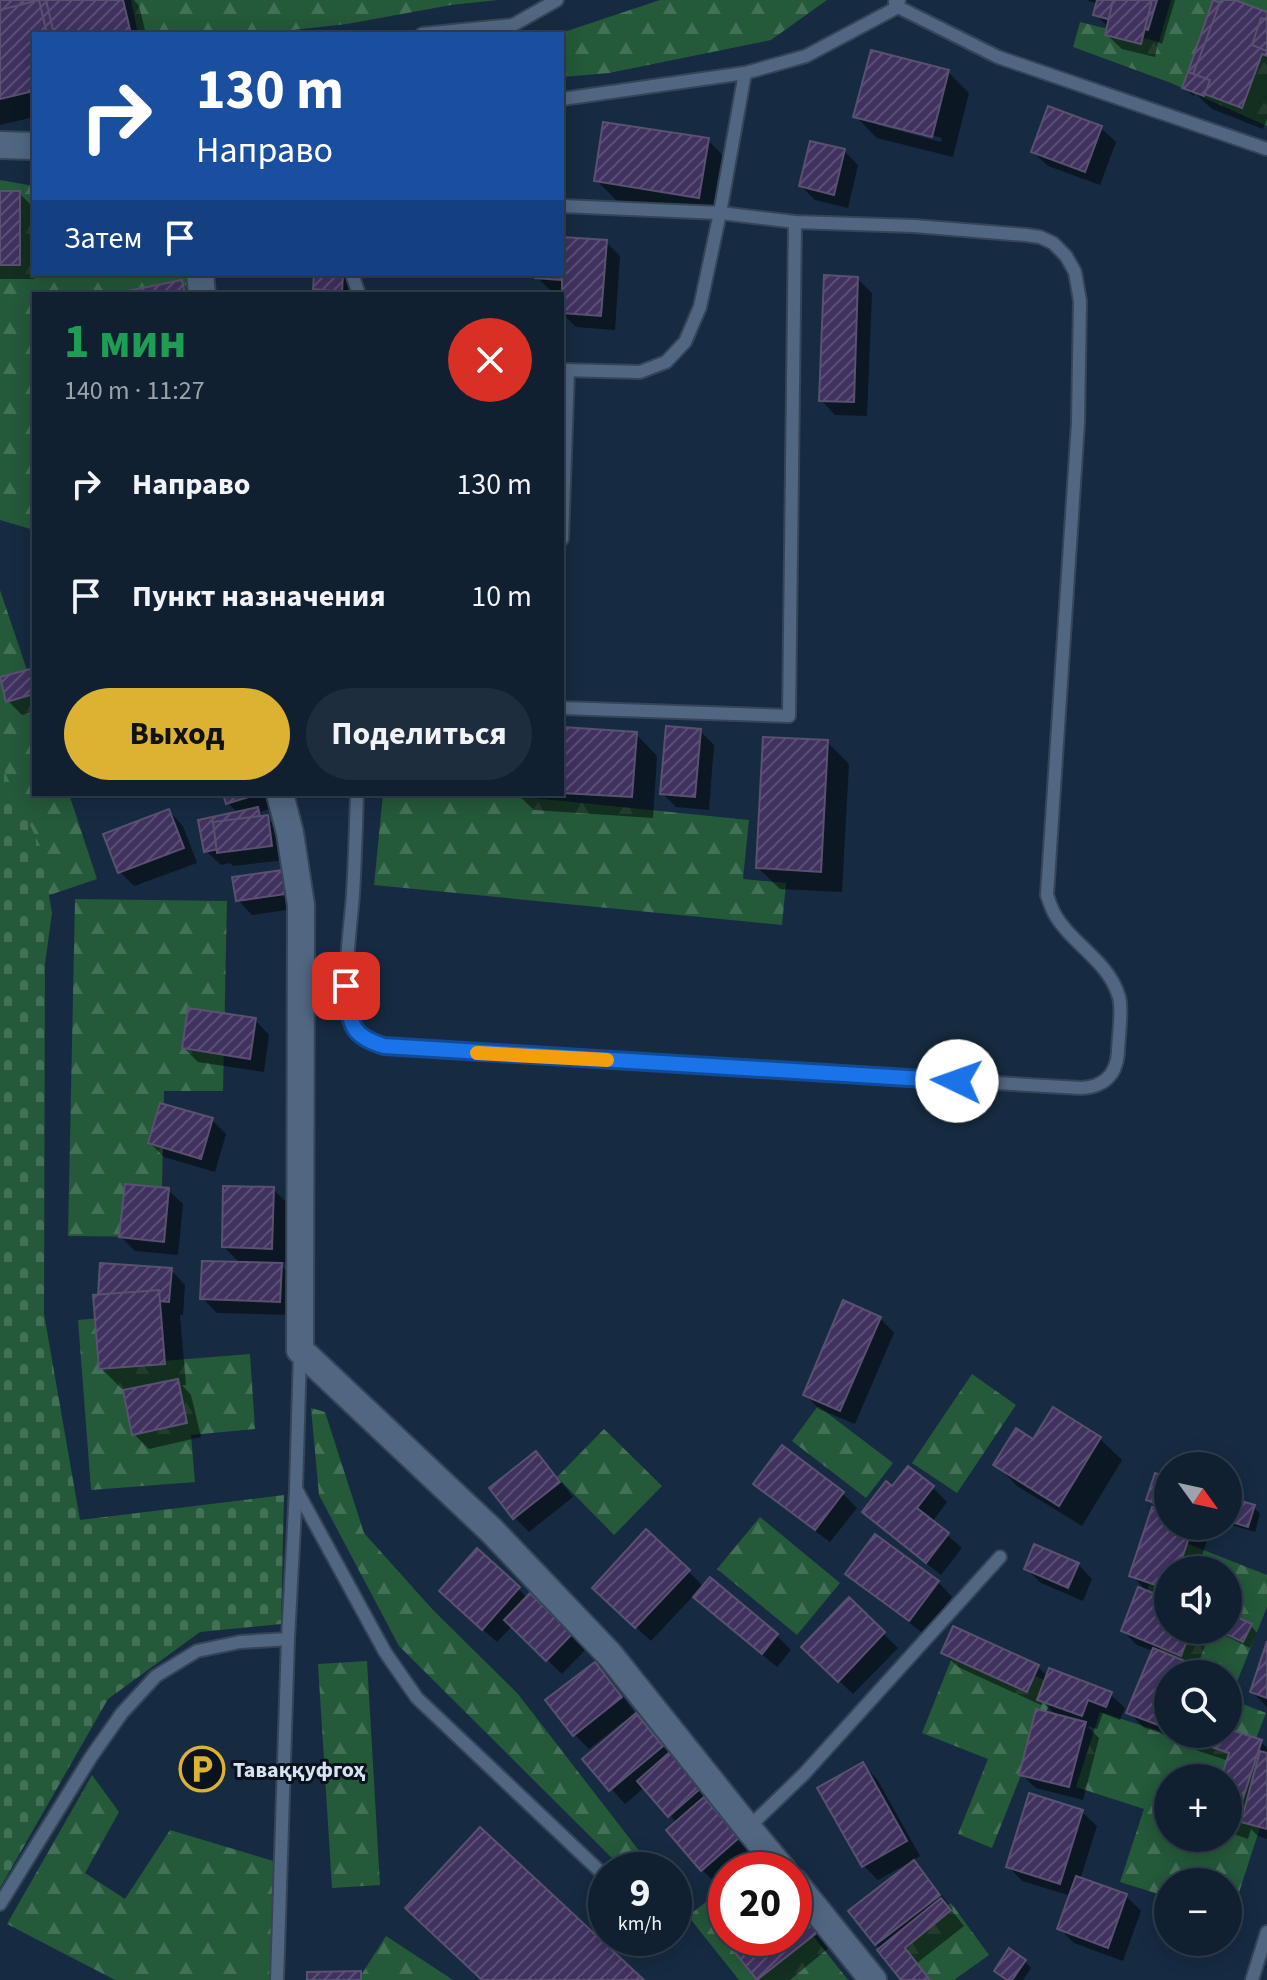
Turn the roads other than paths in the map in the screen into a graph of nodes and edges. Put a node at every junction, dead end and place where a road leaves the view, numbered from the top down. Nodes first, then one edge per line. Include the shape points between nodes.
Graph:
1 (557, 0) edge
2 (897, 2) edge
3 (442, 32) edge
4 (745, 73) junction
5 (564, 99) edge
6 (0, 145) edge
7 (32, 146) edge
8 (1267, 149) edge
9 (564, 206) edge
10 (720, 213) junction
11 (795, 222) junction
12 (565, 370) edge
13 (564, 426) edge
14 (564, 708) edge
15 (281, 796) edge
16 (357, 796) edge
17 (300, 1350) junction
18 (296, 1489) junction
19 (1000, 1557) dead end
20 (288, 1639) junction
21 (748, 1828) junction
22 (768, 1852) edge
23 (588, 1860) edge
24 (0, 1904) edge
25 (812, 1904) edge
26 (1267, 1932) edge
27 (277, 1980) edge
28 (873, 1980) edge
29 (1252, 1980) edge

1 - 3 lane via 513,25
2 - 4 lane via 806,56
2 - 8 lane via 998,57
4 - 5 lane
4 - 10 lane
6 - 7 street
9 - 10 lane
10 - 11 lane
10 - 12 lane via 700,307 685,342 666,362 640,372
11 - 14 lane via 789,716
11 - 16 lane via 1040,237 1053,243 1075,272 1080,301 1078,423 1047,895 1054,914 1096,959 1120,1000 1117,1065 1111,1075 1081,1088 371,1043 353,1028 346,986
12 - 13 lane
15 - 17 street via 301,905
17 - 18 lane
17 - 21 street via 492,1531 610,1655
18 - 20 lane
18 - 23 lane via 385,1652 417,1698
19 - 21 lane via 804,1774
20 - 24 lane via 197,1651 156,1676 106,1735
20 - 27 lane
21 - 22 street
25 - 28 street
26 - 29 lane

